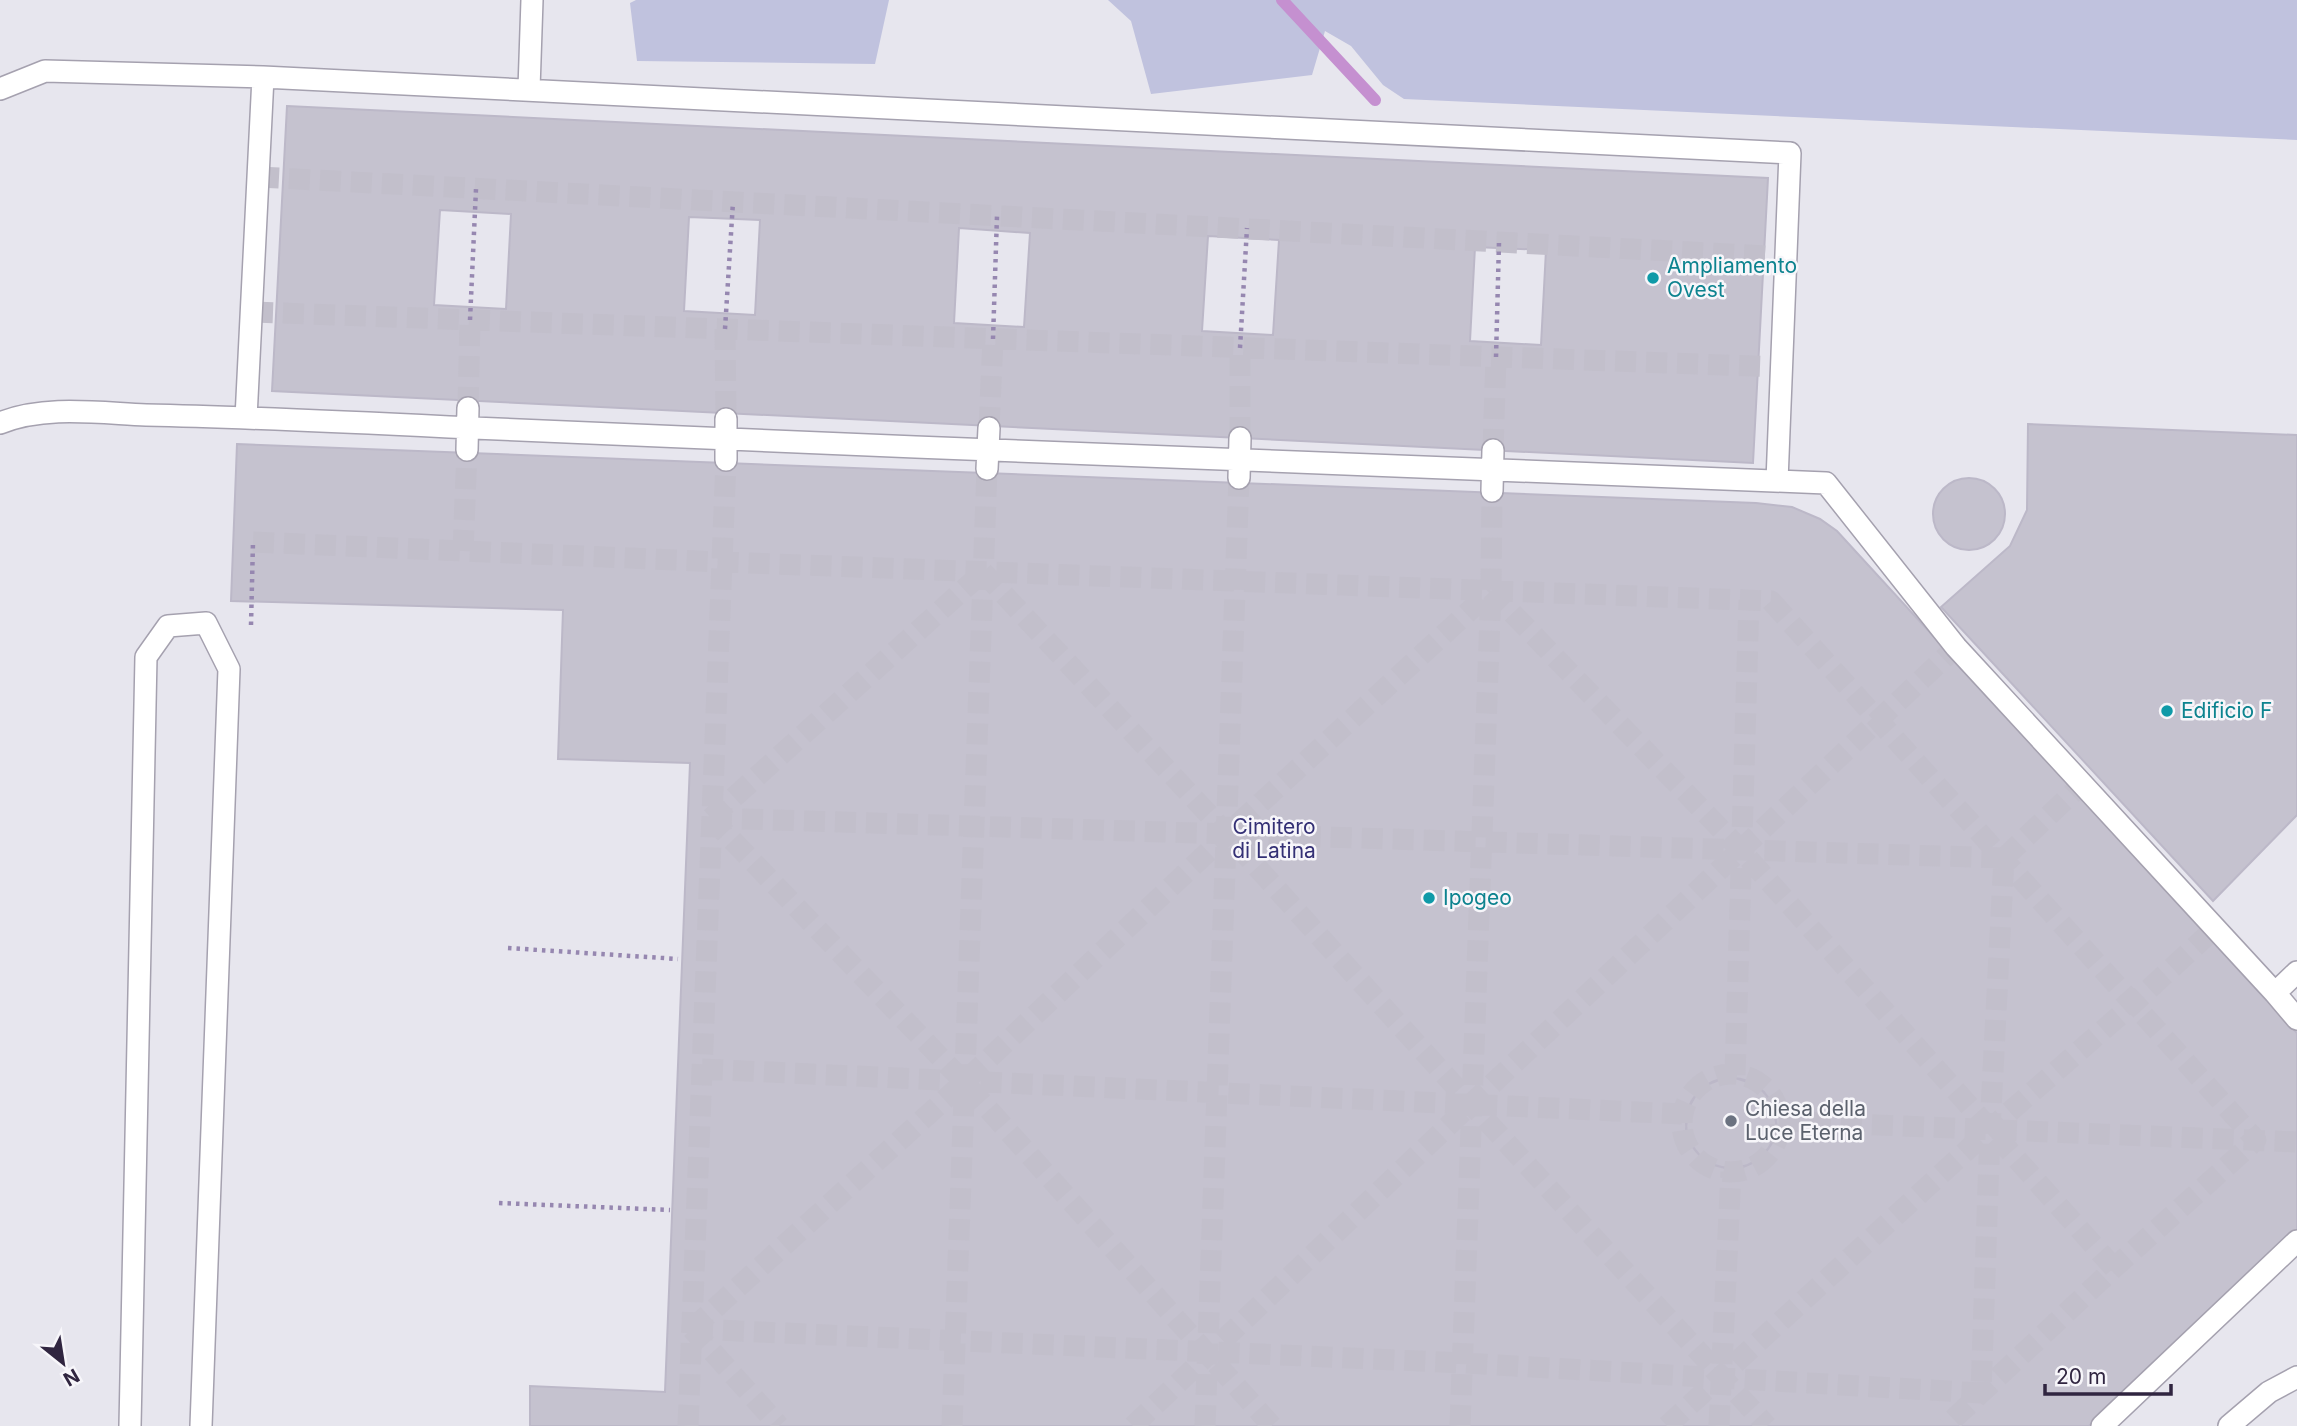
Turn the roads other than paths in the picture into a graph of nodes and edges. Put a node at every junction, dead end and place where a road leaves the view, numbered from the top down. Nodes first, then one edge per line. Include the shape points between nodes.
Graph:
1 (532, 0) edge
2 (263, 77) junction
3 (0, 89) edge
4 (528, 89) junction
5 (246, 418) junction
6 (468, 418) junction
7 (0, 423) edge
8 (726, 428) junction
9 (989, 428) tunnel mouth
10 (1240, 438) tunnel mouth
11 (467, 450) tunnel mouth
12 (1493, 450) tunnel mouth
13 (987, 459) junction
14 (726, 460) tunnel mouth
15 (1240, 470) junction
16 (1492, 481) junction
17 (1777, 481) junction
18 (2297, 972) edge
19 (2275, 993) junction
20 (2297, 1019) edge
21 (2297, 1241) edge
22 (2297, 1377) edge
23 (130, 1426) edge
24 (201, 1426) edge
25 (2102, 1426) edge
26 (2229, 1426) edge

1 - 4 lane
2 - 3 lane via 46,71
2 - 4 lane
2 - 5 lane
4 - 17 lane via 1790,152
5 - 6 lane
5 - 7 lane via 51,412
6 - 8 lane
6 - 11 lane
8 - 13 lane
8 - 14 lane
9 - 13 lane
10 - 15 lane
12 - 16 lane
13 - 15 lane
15 - 16 lane
16 - 17 lane
17 - 19 lane via 1826,483 1956,647
18 - 19 lane
19 - 20 lane
21 - 25 lane
22 - 26 lane via 2269,1392
23 - 24 lane via 146,657 168,626 206,623 229,669

